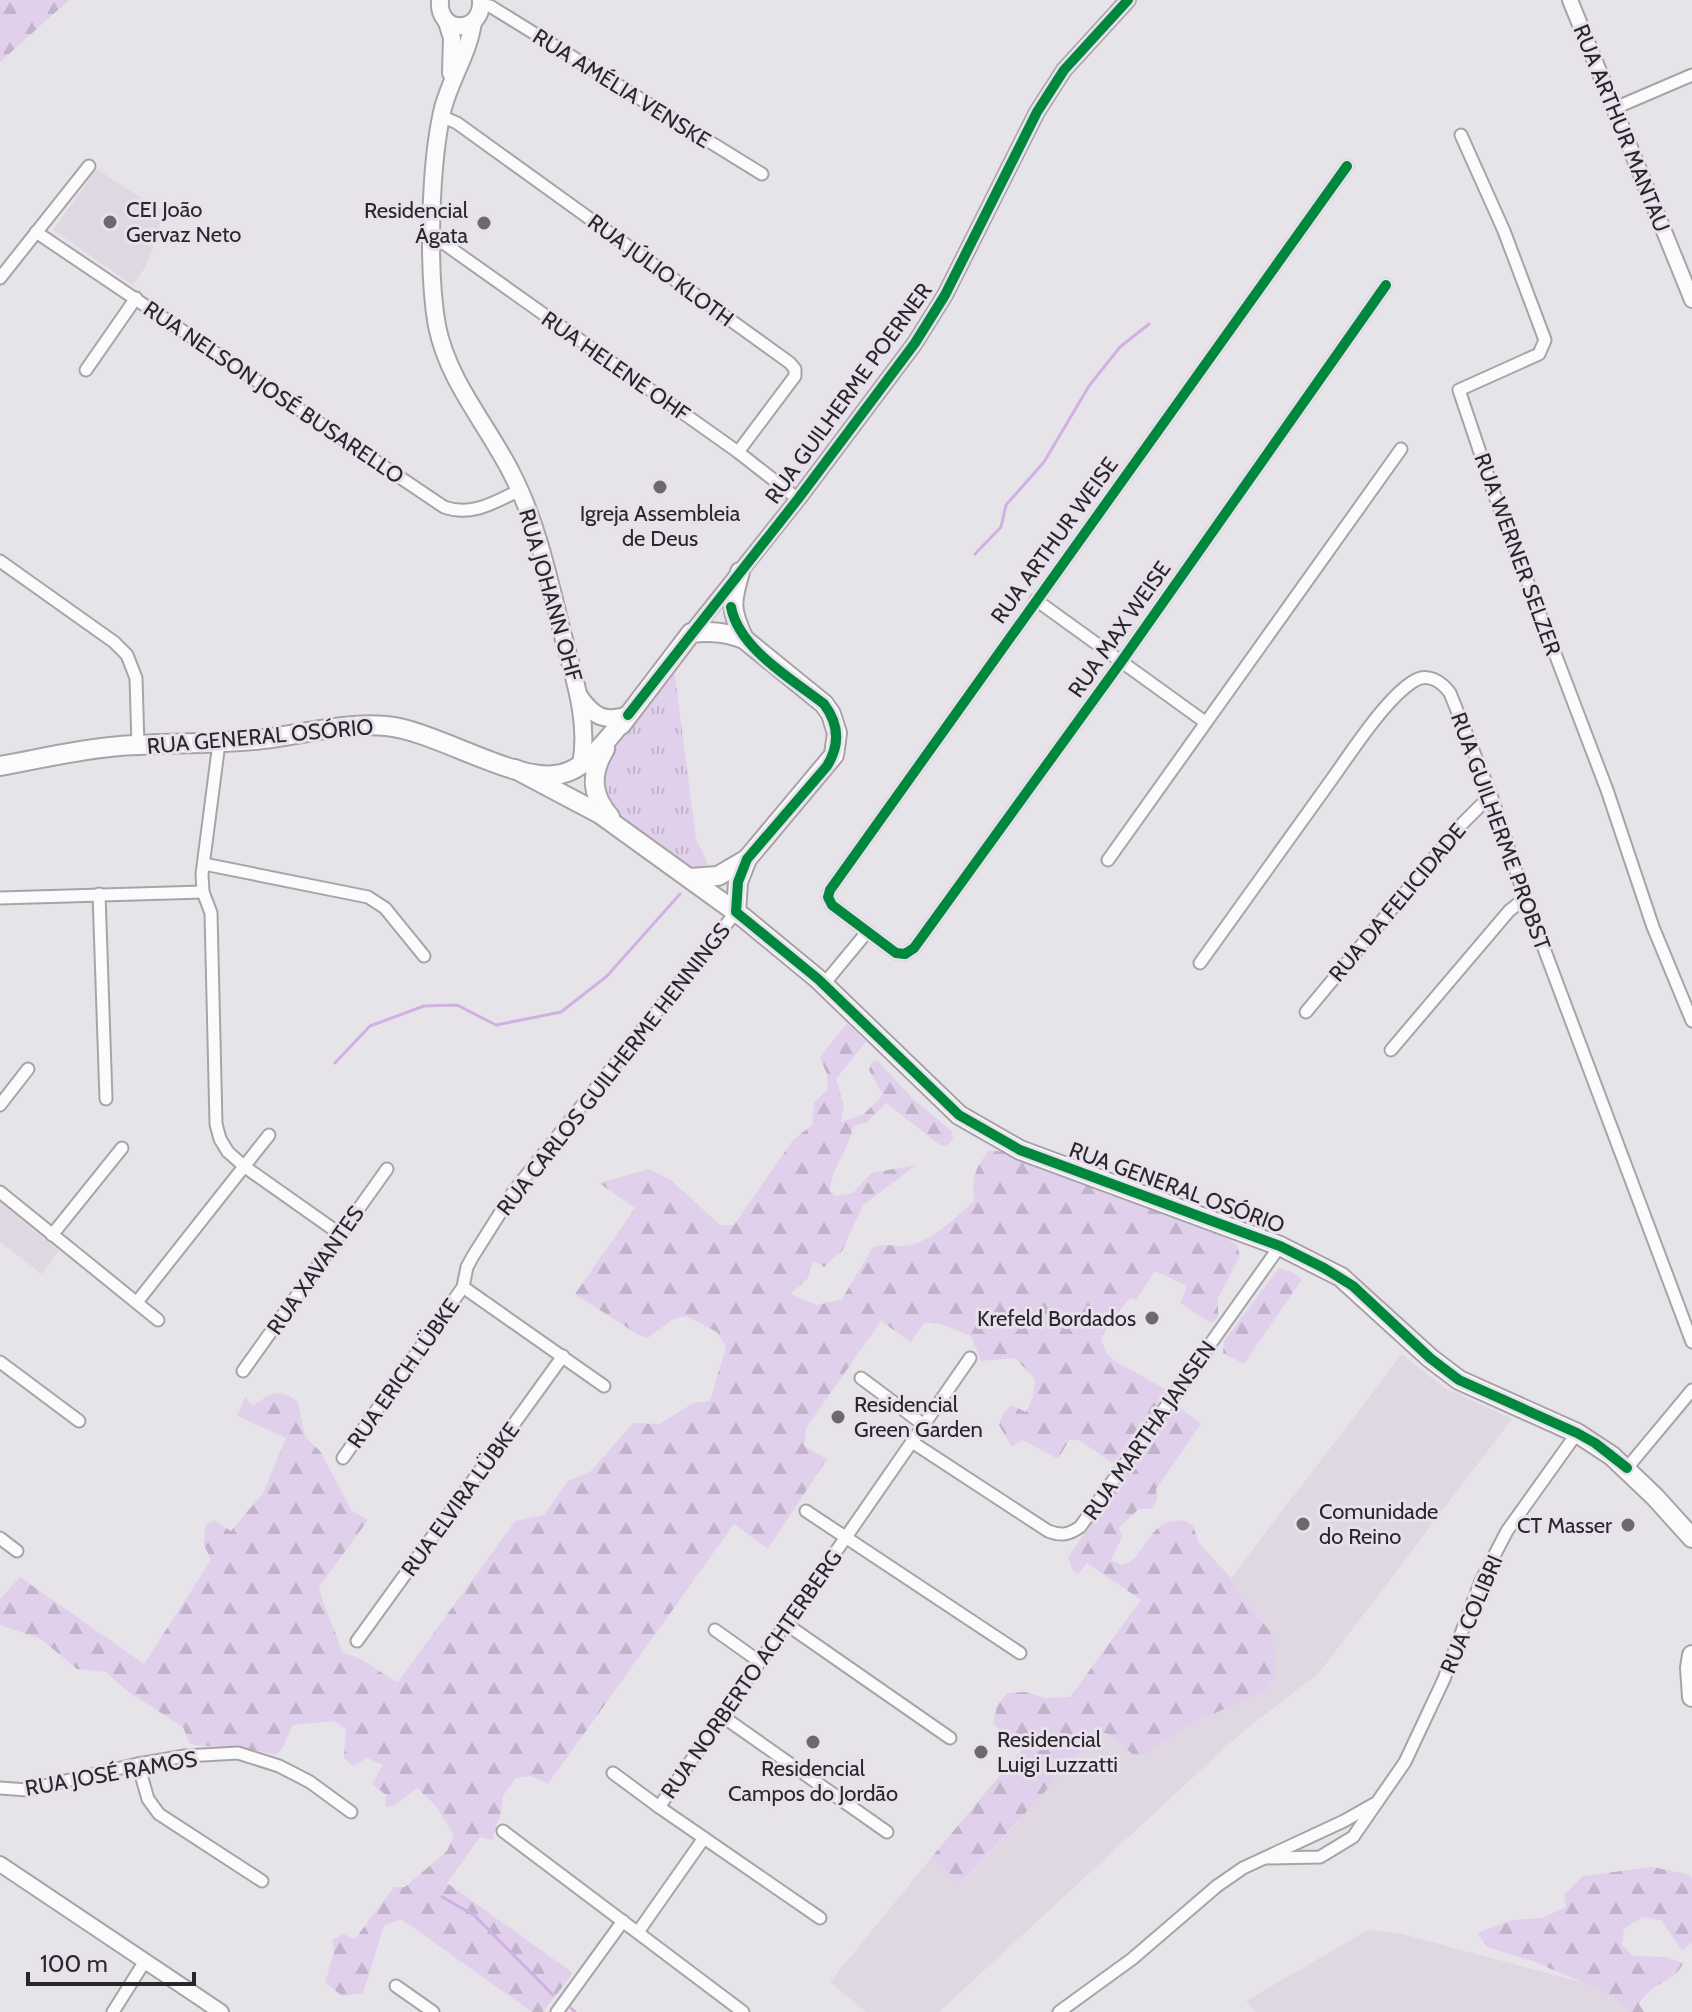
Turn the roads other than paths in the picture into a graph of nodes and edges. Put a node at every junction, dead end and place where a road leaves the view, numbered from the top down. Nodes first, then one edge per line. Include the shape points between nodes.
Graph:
1 (440, 0) edge
2 (1128, 0) edge
3 (1570, 0) edge
4 (481, 2) edge
5 (447, 22) junction
6 (473, 22) junction
7 (1692, 75) edge
8 (450, 87) junction
9 (1615, 108) junction
10 (441, 116) junction
11 (1461, 135) dead end
12 (89, 166) dead end
13 (1347, 166) dead end
14 (762, 174) dead end
15 (36, 232) junction
16 (432, 235) junction
17 (0, 278) edge
18 (1386, 285) dead end
19 (136, 298) junction
20 (1692, 300) edge
21 (86, 370) dead end
22 (1401, 449) dead end
23 (738, 452) junction
24 (520, 490) junction
25 (798, 499) junction
26 (0, 561) edge
27 (740, 572) junction
28 (1036, 600) junction
29 (691, 633) junction
30 (744, 639) junction
31 (1121, 662) junction
32 (578, 694) junction
33 (628, 715) junction
34 (1205, 722) junction
35 (219, 743) junction
36 (138, 746) junction
37 (581, 765) junction
38 (0, 766) edge
39 (515, 769) junction
40 (1491, 795) junction
41 (600, 814) junction
42 (617, 825) junction
43 (747, 859) junction
44 (1108, 860) dead end
45 (204, 864) junction
46 (690, 878) junction
47 (203, 892) junction
48 (99, 894) junction
49 (0, 898) edge
50 (1525, 898) junction
51 (736, 912) junction
52 (867, 932) junction
53 (424, 956) dead end
54 (1200, 963) dead end
55 (824, 984) junction
56 (1306, 1012) dead end
57 (1692, 1021) edge
58 (1391, 1050) dead end
59 (28, 1069) dead end
60 (106, 1099) dead end
61 (0, 1105) edge
62 (269, 1135) dead end
63 (122, 1148) dead end
64 (245, 1167) junction
65 (387, 1169) dead end
66 (0, 1192) edge
67 (340, 1234) junction
68 (52, 1235) junction
69 (1280, 1246) junction
70 (463, 1287) junction
71 (137, 1302) junction
72 (158, 1320) dead end
73 (1692, 1342) edge
74 (563, 1356) junction
75 (970, 1358) dead end
76 (0, 1362) edge
77 (243, 1371) dead end
78 (861, 1378) dead end
79 (604, 1386) dead end
80 (1692, 1390) edge
81 (79, 1421) dead end
82 (924, 1425) junction
83 (1577, 1433) junction
84 (912, 1442) junction
85 (343, 1458) dead end
86 (1627, 1468) junction
87 (806, 1511) dead end
88 (846, 1537) junction
89 (0, 1538) edge
90 (1692, 1538) edge
91 (17, 1551) dead end
92 (786, 1624) junction
93 (715, 1630) dead end
94 (357, 1641) dead end
95 (1020, 1653) dead end
96 (1692, 1655) edge
97 (760, 1662) junction
98 (1692, 1697) edge
99 (722, 1716) junction
100 (950, 1738) dead end
101 (138, 1764) junction
102 (613, 1773) dead end
103 (0, 1788) edge
104 (1378, 1802) junction
105 (659, 1807) junction
106 (351, 1812) dead end
107 (1344, 1821) junction
108 (503, 1831) dead end
109 (887, 1832) dead end
110 (1353, 1837) junction
111 (704, 1838) junction
112 (1304, 1838) junction
113 (1265, 1858) junction
114 (1309, 1858) junction
115 (0, 1864) edge
116 (262, 1881) dead end
117 (820, 1918) dead end
118 (623, 1921) junction
119 (638, 1932) junction
120 (145, 1961) junction
121 (396, 1986) dead end
122 (113, 2012) edge
123 (221, 2012) edge
124 (433, 2012) edge
125 (557, 2012) edge
126 (743, 2012) edge
127 (1059, 2012) edge

1 - 5 main road, RUA JOHANN OHF
2 - 25 street, RUA GUILHERME POERNER via 1064,70 1037,112 945,295
3 - 9 street, RUA ARTHUR MANTAU
4 - 6 main road, RUA JOHANN OHF
4 - 14 street, RUA AMÉLIA VENSKE
5 - 6 main road
5 - 8 main road, RUA JOHANN OHF via 452,38
6 - 8 main road, RUA JOHANN OHF
7 - 9 street
8 - 10 main road, RUA JOHANN OHF
9 - 20 street, RUA ARTHUR MANTAU
10 - 16 main road, RUA JOHANN OHF
10 - 23 street, RUA JÚLIO KLOTH via 790,363 795,376
11 - 57 street, RUA WERNER SELZER via 1545,340 1539,354 1459,390 1653,927
12 - 15 street
13 - 28 street, RUA ARTHUR WEISE
15 - 17 street
15 - 19 street, RUA NELSON JOSÉ BUSARELLO
16 - 23 street, RUA HELENE OHF
16 - 24 main road, RUA JOHANN OHF via 436,314 444,349 470,407
18 - 31 street, RUA MAX WEISE
19 - 21 street
19 - 24 street, RUA NELSON JOSÉ BUSARELLO via 444,507 460,513
22 - 34 street
23 - 25 street, RUA HELENE OHF
24 - 32 main road, RUA JOHANN OHF via 541,549
25 - 27 street, RUA GUILHERME POERNER
26 - 36 street via 127,655 136,678
27 - 29 street, RUA GUILHERME POERNER
27 - 30 main road via 731,607
28 - 31 street
28 - 52 street, RUA ARTHUR WEISE via 830,890 832,905
29 - 30 main road via 717,631
29 - 33 main road, RUA GUILHERME POERNER
30 - 43 main road via 824,704 837,733 827,766
31 - 34 street
31 - 52 street, RUA MAX WEISE via 914,948 896,953
32 - 33 main road, RUA JOHANN OHF via 601,718
32 - 37 main road, RUA JOHANN OHF via 584,736
33 - 37 main road
33 - 42 main road, RUA GENERAL OSÓRIO via 602,753 593,778 598,800
34 - 44 street
35 - 36 main road, RUA GENERAL OSÓRIO
35 - 39 main road, RUA GENERAL OSÓRIO via 357,725 387,726
35 - 45 street
36 - 38 main road, RUA GENERAL OSÓRIO
37 - 39 main road, RUA GENERAL OSÓRIO via 558,775
37 - 41 main road via 585,789
39 - 41 main road, RUA GENERAL OSÓRIO
40 - 50 street, RUA GUILHERME PROBST
40 - 54 street, RUA GUILHERME PROBST via 1450,693 1442,682 1416,679 1362,738
40 - 56 street, RUA DA FELICIDADE
41 - 42 main road, RUA GENERAL OSÓRIO
42 - 46 main road, RUA GENERAL OSÓRIO
43 - 46 main road via 718,876
43 - 51 main road via 738,882
45 - 47 street
45 - 53 street via 368,897 385,908
46 - 51 main road, RUA GENERAL OSÓRIO
47 - 48 street
47 - 64 street via 211,913 216,1124 228,1152
48 - 49 street
48 - 60 street
50 - 58 street
50 - 73 street, RUA GUILHERME PROBST
51 - 55 main road, RUA GENERAL OSÓRIO
51 - 70 street, RUA CARLOS GUILHERME HENNINGS via 514,1191 467,1267
52 - 55 street
55 - 69 main road, RUA GENERAL OSÓRIO via 923,1083 986,1133
59 - 61 street
62 - 64 street
63 - 68 street
64 - 67 street
64 - 71 street
65 - 67 street, RUA XAVANTES
66 - 68 street
67 - 77 street, RUA XAVANTES
68 - 71 street
69 - 83 main road, RUA GENERAL OSÓRIO via 1353,1286 1459,1380
69 - 84 street, RUA MARTHA JANSEN via 1072,1533 1048,1531
70 - 74 street
70 - 85 street, RUA ERICH LÜBKE
71 - 72 street
74 - 79 street
74 - 94 street, RUA ELVIRA LÜBKE
75 - 82 street
76 - 81 street
78 - 82 street
80 - 86 street
82 - 84 street
83 - 86 main road, RUA GENERAL OSÓRIO
83 - 104 street, RUA COLIBRI via 1507,1531 1481,1581 1444,1679
84 - 88 street, RUA NORBERTO ACHTERBERG
86 - 90 main road, RUA GENERAL OSÓRIO
87 - 88 street
88 - 92 street, RUA NORBERTO ACHTERBERG
88 - 95 street
89 - 91 street
92 - 97 street, RUA NORBERTO ACHTERBERG
92 - 100 street
93 - 97 street
96 - 98 main road
97 - 99 street, RUA NORBERTO ACHTERBERG
99 - 105 street, RUA NORBERTO ACHTERBERG
99 - 109 street
101 - 103 street, RUA JOSÉ RAMOS via 27,1790
101 - 106 street, RUA JOSÉ RAMOS via 238,1753 310,1782
101 - 116 street via 148,1799 159,1814
102 - 105 street
104 - 107 street, RUA COLIBRI
104 - 110 street, RUA COLIBRI
105 - 111 street, RUA NORBERTO ACHTERBERG
107 - 110 street
107 - 112 street, RUA COLIBRI
108 - 118 street
110 - 114 street, RUA COLIBRI
111 - 117 street, RUA NORBERTO ACHTERBERG
111 - 119 street
112 - 113 street, RUA COLIBRI
112 - 114 street
113 - 114 street, RUA COLIBRI
113 - 127 street, RUA COLIBRI via 1217,1886 1132,1959
115 - 120 street
118 - 119 street
118 - 125 street
119 - 126 street
120 - 122 street
120 - 123 street
121 - 124 street

